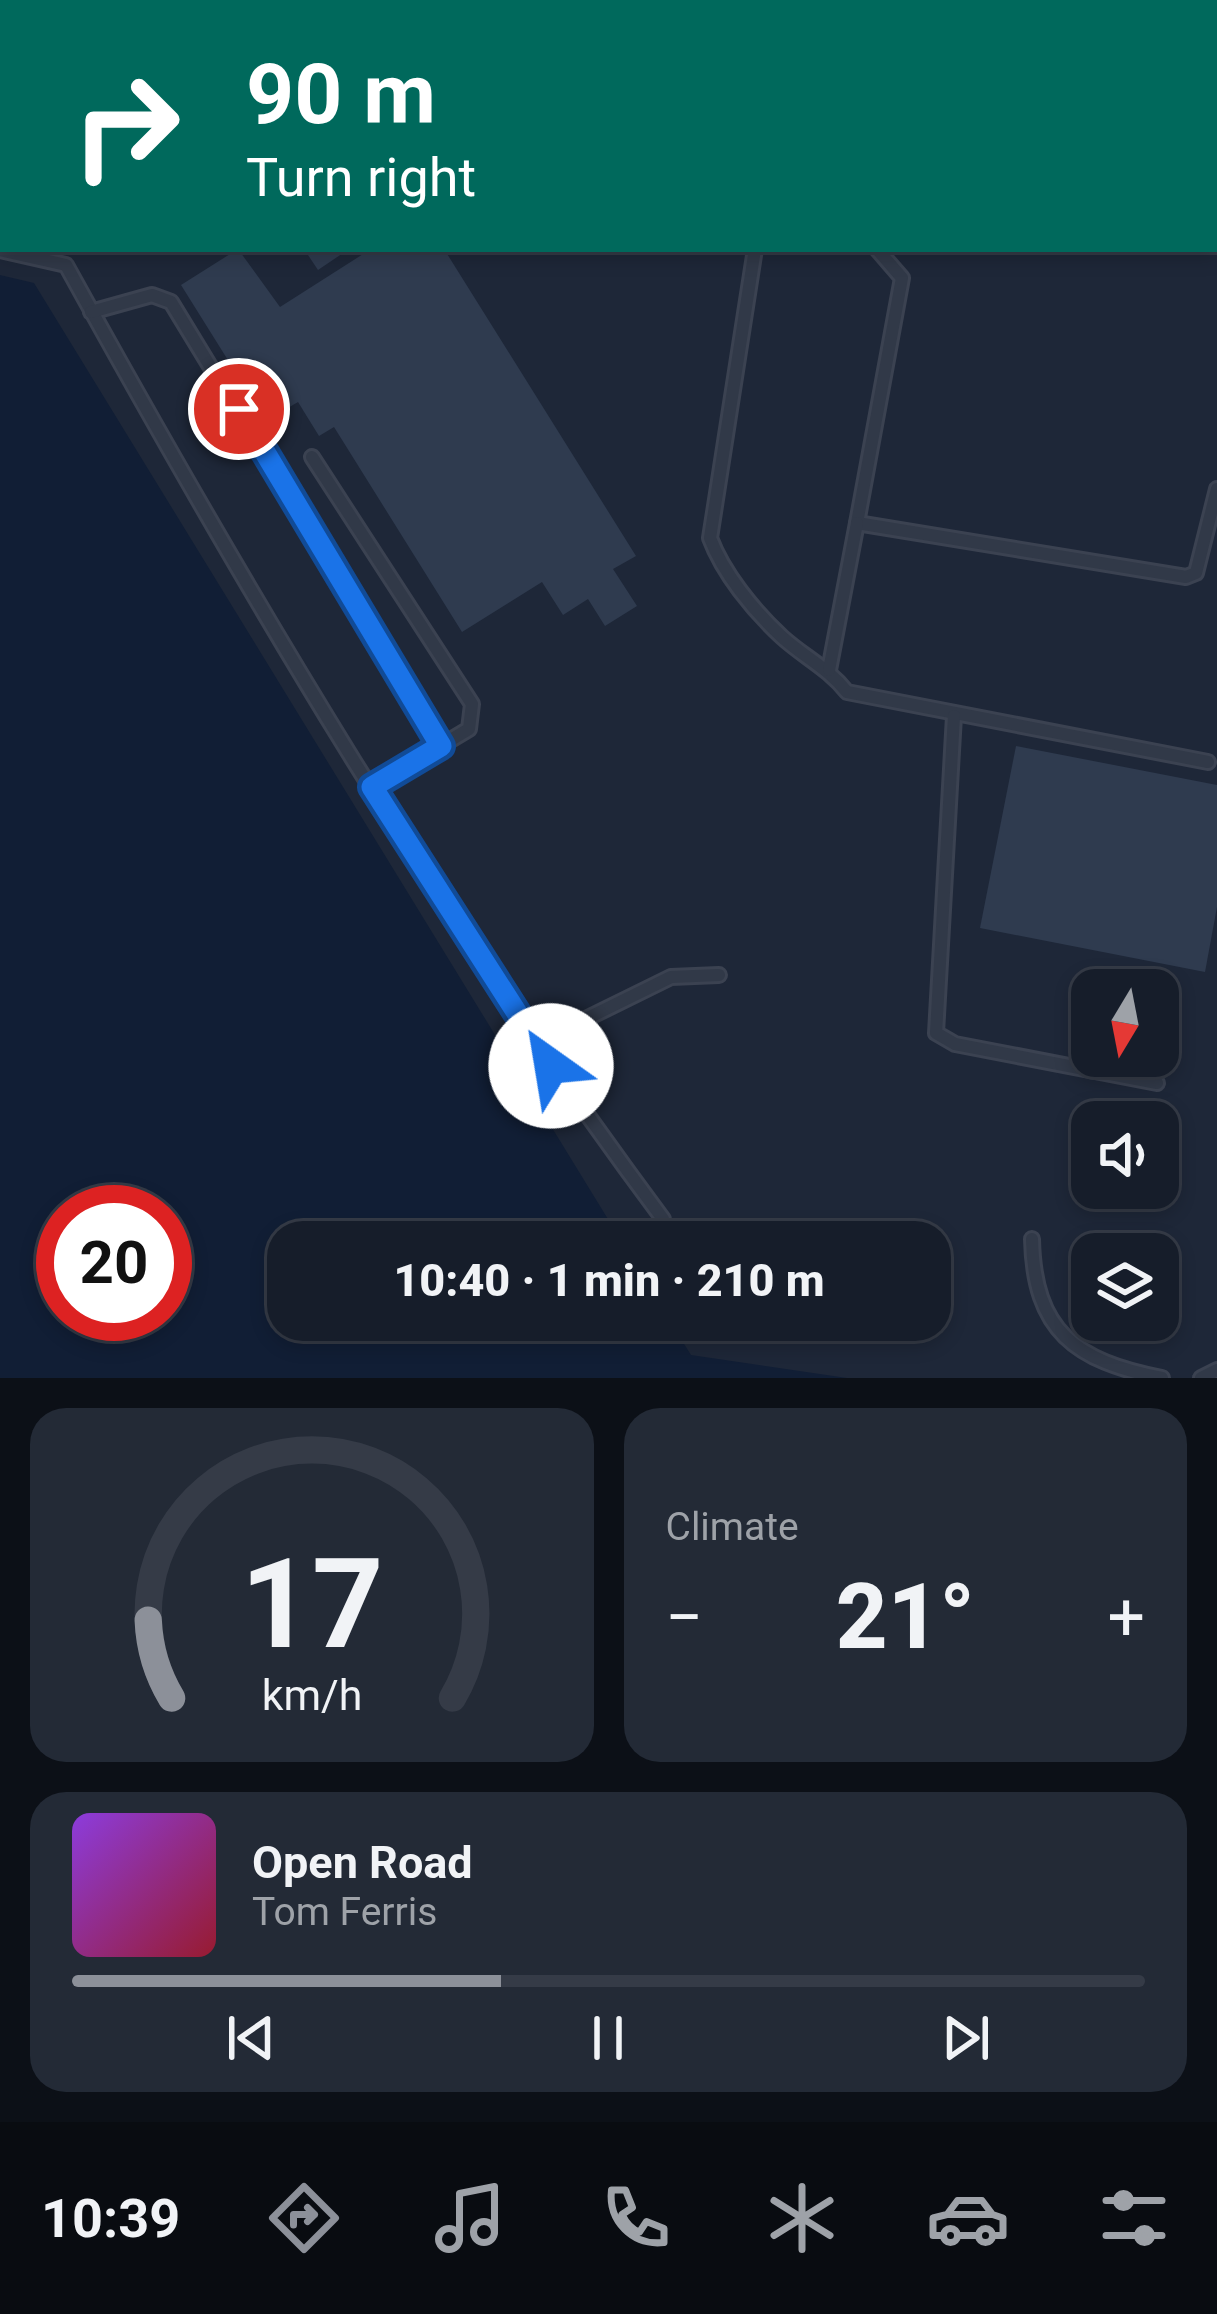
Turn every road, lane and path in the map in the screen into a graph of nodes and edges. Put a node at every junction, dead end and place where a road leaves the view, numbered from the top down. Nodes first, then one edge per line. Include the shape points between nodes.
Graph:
1 (8, 252) edge
2 (65, 252) edge
3 (754, 252) edge
4 (880, 252) edge
5 (66, 266) junction
6 (91, 312) junction
7 (312, 457) dead end
8 (1217, 490) edge
9 (857, 523) junction
10 (829, 670) junction
11 (954, 716) junction
12 (441, 746) junction
13 (1208, 762) dead end
14 (372, 787) junction
15 (719, 975) dead end
16 (537, 1043) junction
17 (1157, 1083) dead end
18 (663, 1219) dead end
19 (1032, 1239) dead end
20 (1217, 1370) edge
21 (1162, 1378) edge
22 (1201, 1378) edge

1 - 5 lane
2 - 5 lane
3 - 10 lane via 710,538 722,570 781,637
4 - 9 lane via 902,278
5 - 6 lane
6 - 12 lane via 152,296 171,302
6 - 14 lane via 244,587
7 - 12 lane via 472,704 469,729
8 - 9 lane via 1196,573 1186,577
9 - 10 lane
10 - 11 lane via 847,692
11 - 13 lane
11 - 17 lane via 936,1033 956,1044
12 - 14 lane
14 - 16 lane
15 - 16 lane via 671,977
16 - 18 lane
19 - 21 lane via 1048,1323 1100,1359
20 - 22 lane

